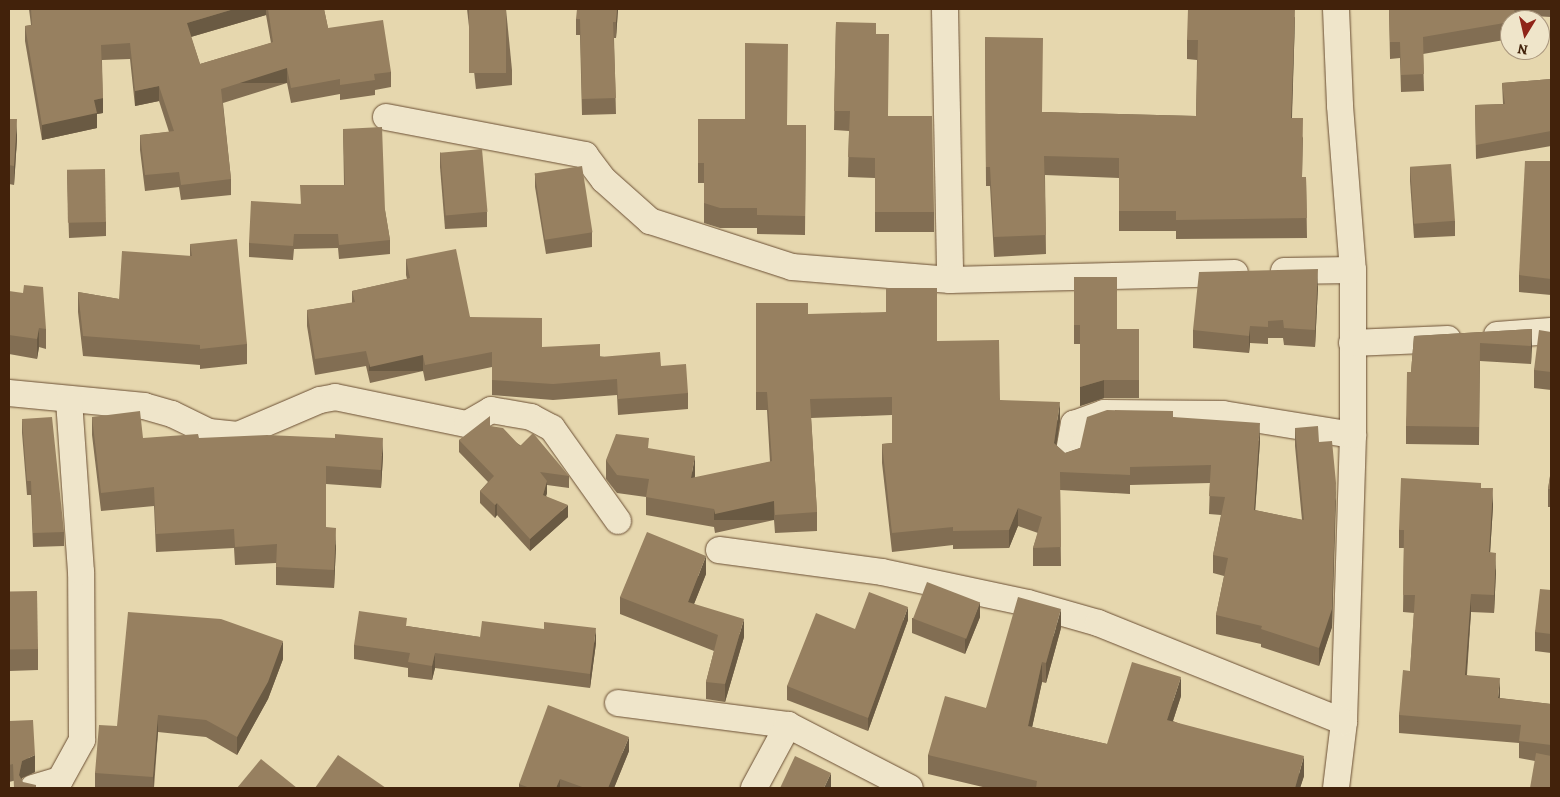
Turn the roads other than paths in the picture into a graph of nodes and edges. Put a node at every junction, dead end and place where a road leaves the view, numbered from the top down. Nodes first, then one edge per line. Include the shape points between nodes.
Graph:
1 (945, 9) edge
2 (1336, 9) edge
3 (386, 118) dead end
4 (1353, 270) junction
5 (950, 280) junction
6 (1551, 331) edge
7 (1352, 343) junction
8 (9, 393) edge
9 (69, 399) junction
10 (1353, 435) junction
11 (1068, 457) edge
12 (618, 521) dead end
13 (719, 550) dead end
14 (618, 703) dead end
15 (1344, 722) junction
16 (788, 725) junction
17 (33, 788) edge
18 (754, 788) edge
19 (910, 788) edge
20 (1336, 788) edge

1 - 5 street
2 - 4 street
3 - 5 street via 585,155 604,180 650,221 792,267
4 - 5 street
4 - 7 street
6 - 7 street
7 - 10 street
8 - 9 street
9 - 12 street via 144,406 172,414 209,432 238,435 320,400 335,397 468,424 491,410 531,417 552,428
9 - 17 street via 81,572 82,740 60,780
10 - 11 street via 1223,414 1104,413 1074,424
10 - 15 street
13 - 15 street via 882,572 1028,603 1098,623
14 - 16 street
15 - 20 street
16 - 18 street
16 - 19 street

